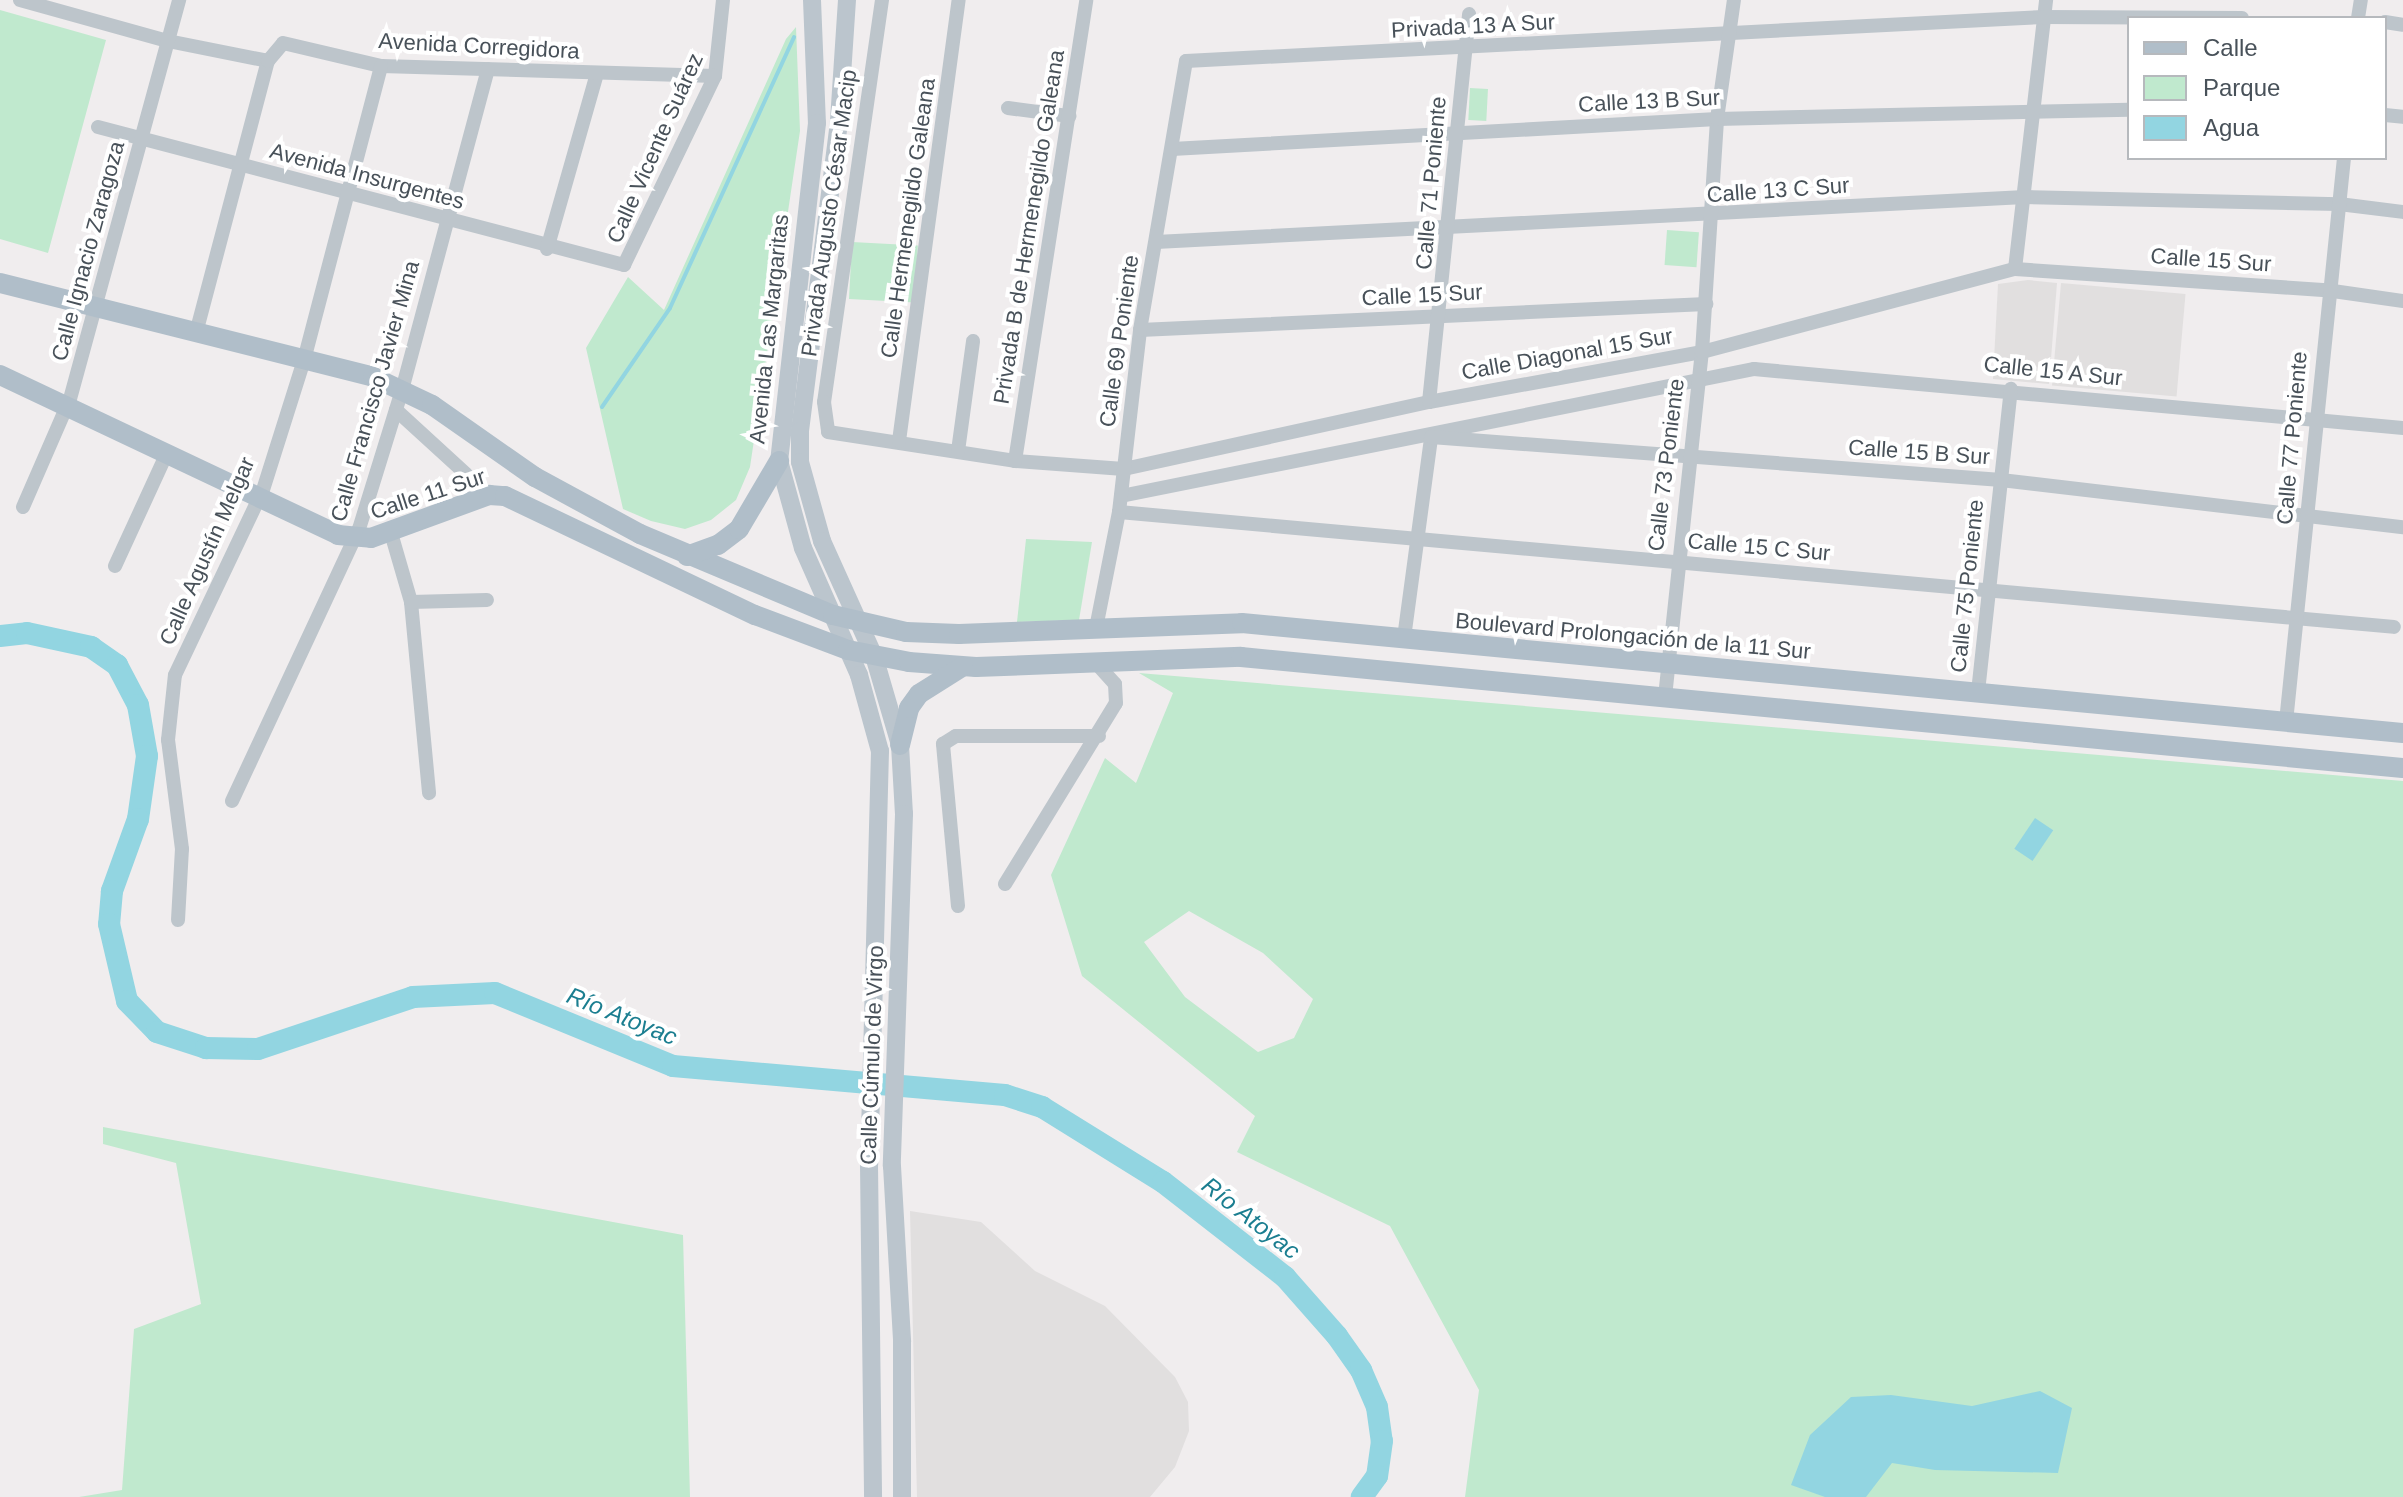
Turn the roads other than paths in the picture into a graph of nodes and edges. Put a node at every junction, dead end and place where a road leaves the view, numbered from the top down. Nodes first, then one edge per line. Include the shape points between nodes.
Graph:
1 (20, 0) edge
2 (179, 0) edge
3 (723, 0) edge
4 (812, 0) edge
5 (847, 0) edge
6 (882, 0) edge
7 (959, 0) edge
8 (1086, 0) edge
9 (1734, 0) edge
10 (2046, 0) edge
11 (1469, 14) dead end
12 (2044, 17) junction
13 (2127, 17) edge
14 (1728, 32) junction
15 (168, 41) junction
16 (1465, 50) junction
17 (268, 61) junction
18 (1186, 61) joint
19 (381, 66) junction
20 (488, 69) junction
21 (597, 73) junction
22 (715, 76) junction
23 (1008, 108) dead end
24 (2033, 109) junction
25 (2127, 110) edge
26 (1069, 116) junction
27 (1717, 119) junction
28 (98, 127) dead end
29 (1458, 134) junction
30 (141, 141) junction
31 (1172, 149) junction
32 (2344, 160) edge
33 (243, 166) junction
34 (347, 193) junction
35 (2025, 197) junction
36 (2339, 204) junction
37 (2403, 212) edge
38 (1712, 217) junction
39 (447, 221) junction
40 (1449, 228) junction
41 (1156, 242) junction
42 (547, 249) junction
43 (624, 265) joint
44 (2015, 269) junction
45 (0, 283) edge
46 (2326, 290) junction
47 (2403, 301) edge
48 (1706, 304) junction
49 (94, 307) junction
50 (1441, 317) junction
51 (1140, 330) junction
52 (196, 333) junction
53 (973, 341) dead end
54 (1702, 352) junction
55 (304, 360) junction
56 (0, 375) edge
57 (1699, 379) junction
58 (2011, 389) junction
59 (399, 400) junction
60 (1429, 402) junction
61 (68, 406) junction
62 (2316, 420) junction
63 (2403, 428) edge
64 (828, 432) joint
65 (1431, 437) junction
66 (899, 441) junction
67 (958, 451) junction
68 (166, 455) junction
69 (1688, 458) junction
70 (779, 461) junction
71 (1015, 461) junction
72 (1124, 469) junction
73 (466, 474) dead end
74 (2001, 480) junction
75 (1121, 496) junction
76 (260, 498) junction
77 (23, 507) dead end
78 (1119, 512) junction
79 (2307, 517) junction
80 (2403, 527) edge
81 (391, 533) junction
82 (357, 534) junction
83 (1415, 538) junction
84 (687, 556) junction
85 (1676, 561) junction
86 (115, 566) dead end
87 (760, 588) junction
88 (1989, 590) junction
89 (487, 600) dead end
90 (411, 602) junction
91 (755, 615) junction
92 (833, 615) junction
93 (2297, 618) junction
94 (859, 621) junction
95 (2394, 627) dead end
96 (1096, 628) junction
97 (1404, 638) junction
98 (848, 650) junction
99 (874, 656) junction
100 (1096, 663) junction
101 (1667, 663) junction
102 (962, 667) junction
103 (1978, 692) junction
104 (1665, 697) junction
105 (2286, 722) junction
106 (2403, 733) edge
107 (1099, 736) junction
108 (900, 745) junction
109 (2403, 768) edge
110 (429, 793) dead end
111 (232, 801) dead end
112 (1005, 884) dead end
113 (958, 906) dead end
114 (178, 920) dead end
115 (873, 1497) edge
116 (902, 1497) edge

1 - 15 street
2 - 15 street, Calle Ignacio Zaragoza
3 - 22 street, Calle Vicente Suárez
4 - 70 main road, Avenida Las Margaritas via 817,123
5 - 94 main road, Avenida Las Margaritas via 839,122 800,462 822,541
6 - 64 street, Privada Augusto César Macip via 824,402
7 - 66 street, Calle Hermenegildo Galeana
8 - 26 street, Privada B de Hermenegildo Galeana
9 - 14 street, Calle 73 Poniente
10 - 12 street
11 - 16 street, Calle 71 Poniente
12 - 13 street, Privada 13 A Sur
12 - 14 street, Privada 13 A Sur
12 - 24 street
14 - 16 street, Privada 13 A Sur
14 - 27 street, Calle 73 Poniente
15 - 17 street
15 - 30 street, Calle Ignacio Zaragoza
16 - 18 street, Privada 13 A Sur
16 - 29 street, Calle 71 Poniente
17 - 19 street, Avenida Corregidora via 283,43
17 - 33 street
18 - 31 street, Calle 69 Poniente
19 - 20 street, Avenida Corregidora
19 - 34 street, Calle Agustín Melgar
20 - 21 street, Avenida Corregidora
20 - 39 street, Calle Francisco Javier Mina
21 - 22 street, Avenida Corregidora
21 - 42 street
22 - 43 street, Calle Vicente Suárez
23 - 26 street
24 - 25 street, Calle 13 B Sur
24 - 27 street, Calle 13 B Sur
24 - 35 street
26 - 71 street, Privada B de Hermenegildo Galeana
27 - 29 street, Calle 13 B Sur
27 - 38 street, Calle 73 Poniente
28 - 30 street, Avenida Insurgentes
29 - 31 street, Calle 13 B Sur
29 - 40 street, Calle 71 Poniente
30 - 33 street, Avenida Insurgentes
30 - 49 street, Calle Ignacio Zaragoza
31 - 41 street, Calle 69 Poniente
32 - 36 street, Calle 77 Poniente
33 - 34 street, Avenida Insurgentes
33 - 52 street
34 - 39 street, Avenida Insurgentes
34 - 55 street, Calle Agustín Melgar
35 - 36 street, Calle 13 C Sur
35 - 38 street, Calle 13 C Sur
35 - 44 street
36 - 37 street, Calle 13 C Sur
36 - 46 street, Calle 77 Poniente
38 - 40 street, Calle 13 C Sur
38 - 48 street, Calle 73 Poniente
39 - 42 street, Avenida Insurgentes
39 - 59 street, Calle Francisco Javier Mina
40 - 41 street, Calle 13 C Sur
40 - 50 street, Calle 71 Poniente
41 - 51 street, Calle 69 Poniente
42 - 43 street, Avenida Insurgentes
44 - 46 street, Calle 15 Sur
44 - 54 street, Calle Diagonal 15 Sur
45 - 49 main road, Calle 11 Sur
46 - 47 street, Calle 15 Sur
46 - 62 street, Calle 77 Poniente
48 - 50 street, Calle 15 Sur
48 - 54 street, Calle 73 Poniente
49 - 52 main road, Calle 11 Sur
49 - 61 street, Calle Ignacio Zaragoza
50 - 51 street, Calle 15 Sur
50 - 60 street, Calle 71 Poniente
51 - 72 street, Calle 69 Poniente
52 - 55 main road, Calle 11 Sur
53 - 67 street
54 - 57 street, Calle 73 Poniente
54 - 60 street, Calle Diagonal 15 Sur
55 - 59 main road, Calle 11 Sur
55 - 76 street, Calle Agustín Melgar
56 - 61 main road, Calle 11 Sur
57 - 58 street, Calle 15 A Sur via 1754,369
57 - 65 street
57 - 69 street, Calle 73 Poniente
58 - 62 street, Calle 15 A Sur
58 - 74 street, Calle 75 Poniente
59 - 73 street
59 - 82 street, Calle Francisco Javier Mina
59 - 84 main road, Calle 11 Sur
60 - 72 street, Calle Diagonal 15 Sur
61 - 68 main road, Calle 11 Sur
61 - 77 street, Calle Ignacio Zaragoza
62 - 63 street, Calle 15 A Sur
62 - 79 street, Calle 77 Poniente
64 - 66 street, Calle Diagonal 15 Sur
65 - 69 street, Calle 15 B Sur
65 - 75 street
65 - 83 street
66 - 67 street, Calle Diagonal 15 Sur
67 - 71 street, Calle Diagonal 15 Sur
68 - 76 main road, Calle 11 Sur
68 - 86 street
69 - 74 street, Calle 15 B Sur
69 - 85 street, Calle 73 Poniente
70 - 84 main road via 739,529 718,545
70 - 92 main road, Avenida Las Margaritas via 803,548
71 - 72 street, Calle Diagonal 15 Sur
72 - 75 street, Calle 69 Poniente
74 - 79 street, Calle 15 B Sur
74 - 88 street, Calle 75 Poniente
75 - 78 street, Calle 69 Poniente
76 - 82 main road, Calle 11 Sur
76 - 114 street, Calle Agustín Melgar via 175,675 168,709 182,849
78 - 83 street, Calle 15 C Sur
78 - 96 street, Calle 69 Poniente
79 - 80 street, Calle 15 B Sur
79 - 93 street, Calle 77 Poniente
81 - 82 main road, Calle 11 Sur
81 - 90 street
81 - 91 main road, Calle 11 Sur via 489,495 505,496
82 - 111 street, Calle Francisco Javier Mina
83 - 85 street, Calle 15 C Sur
83 - 97 street
84 - 87 main road, Calle 11 Sur
85 - 88 street, Calle 15 C Sur
85 - 101 street, Calle 73 Poniente
87 - 91 main road
87 - 92 main road, Calle 11 Sur
88 - 93 street, Calle 15 C Sur
88 - 103 street, Calle 75 Poniente
89 - 90 street
90 - 110 street
91 - 98 main road, Calle 11 Sur
92 - 94 main road, Calle 11 Sur
92 - 98 main road, Avenida Las Margaritas
93 - 95 street, Calle 15 C Sur
93 - 105 street, Calle 77 Poniente
94 - 96 main road, Boulevard Prolongación de la 11 Sur via 906,632 959,634
94 - 99 main road, Calle Cúmulo de Virgo
96 - 97 main road, Boulevard Prolongación de la 11 Sur via 1242,623
97 - 101 main road, Boulevard Prolongación de la 11 Sur
98 - 99 main road, Calle 11 Sur
98 - 115 main road, Calle Cúmulo de Virgo via 880,751 869,1165
99 - 102 main road
99 - 108 main road, Calle Cúmulo de Virgo
100 - 102 main road
100 - 104 main road via 1241,657
100 - 107 street via 1115,684 1117,695
101 - 103 main road, Boulevard Prolongación de la 11 Sur
101 - 104 street, Calle 73 Poniente
102 - 108 main road via 919,694 909,708
103 - 105 main road, Boulevard Prolongación de la 11 Sur
104 - 109 main road
105 - 106 main road, Boulevard Prolongación de la 11 Sur
107 - 112 street
107 - 113 street via 956,736 943,744
108 - 116 main road, Calle Cúmulo de Virgo via 904,814 892,1166 902,1342

